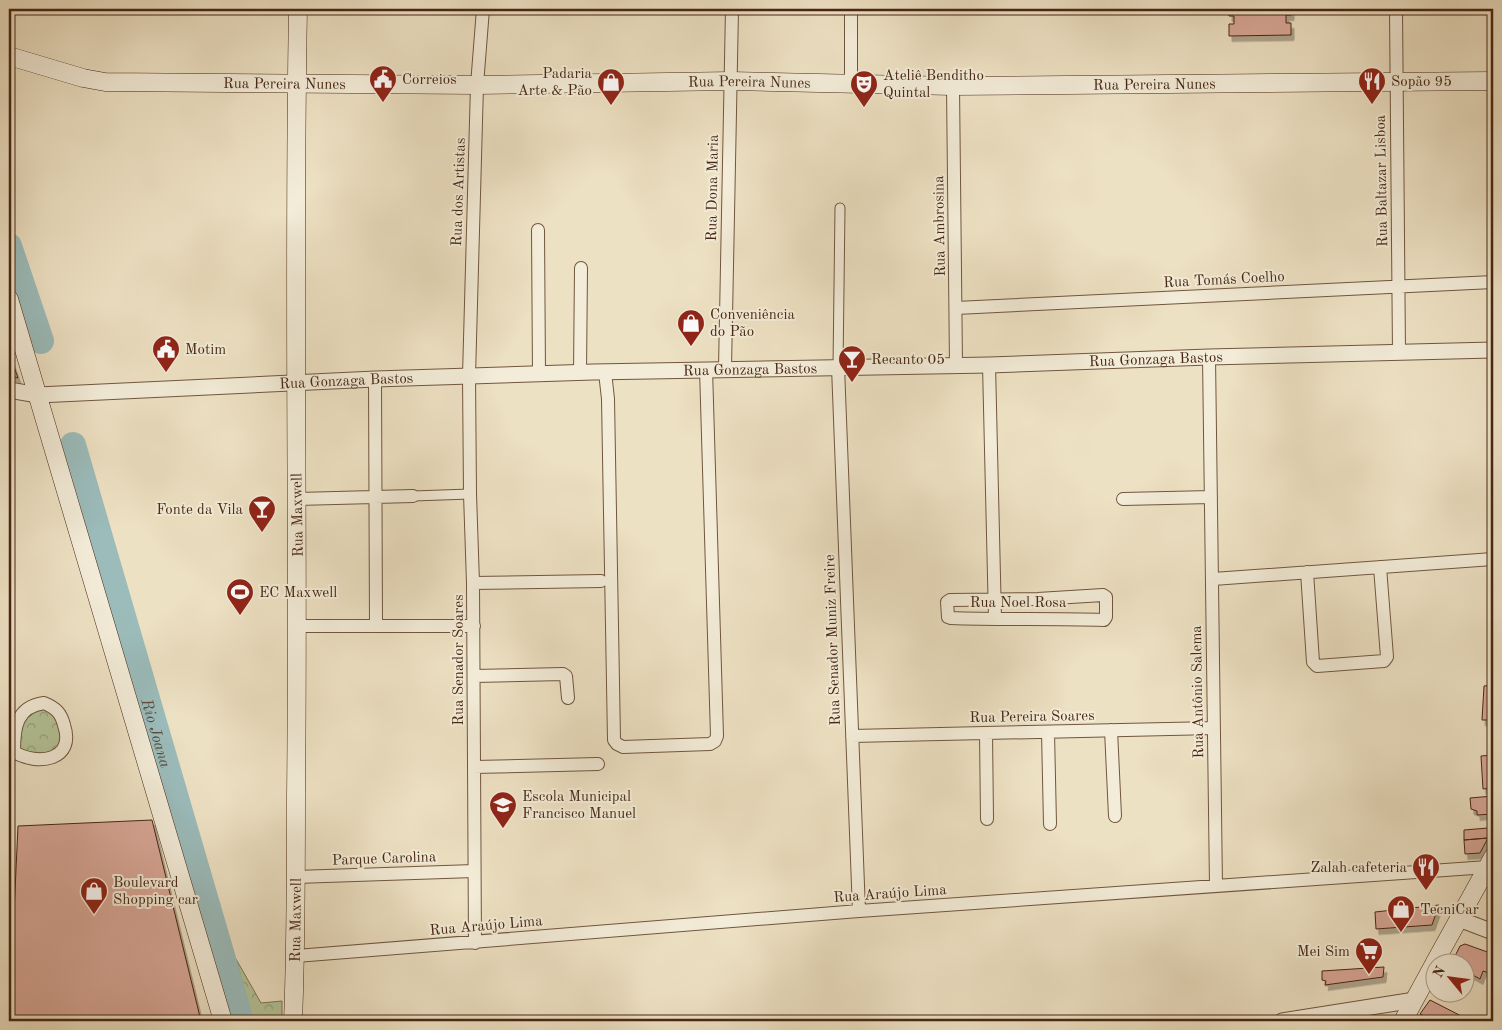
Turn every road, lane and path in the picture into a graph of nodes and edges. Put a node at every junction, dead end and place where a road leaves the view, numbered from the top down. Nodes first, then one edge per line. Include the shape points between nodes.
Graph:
1 (298, 9) edge
2 (483, 9) edge
3 (732, 9) edge
4 (851, 9) edge
5 (1396, 9) edge
6 (9, 56) edge
7 (731, 81) junction
8 (1396, 81) junction
9 (1493, 81) edge
10 (296, 83) junction
11 (851, 84) junction
12 (477, 85) junction
13 (953, 86) junction
14 (840, 208) dead end
15 (538, 230) dead end
16 (581, 268) dead end
17 (1493, 282) edge
18 (1398, 287) junction
19 (9, 299) edge
20 (956, 308) junction
21 (1493, 350) edge
22 (1399, 353) junction
23 (1209, 357) junction
24 (956, 365) junction
25 (989, 365) junction
26 (838, 367) junction
27 (725, 368) junction
28 (706, 369) junction
29 (580, 372) junction
30 (605, 372) junction
31 (539, 374) junction
32 (469, 376) junction
33 (375, 379) junction
34 (296, 383) junction
35 (9, 390) edge
36 (38, 395) junction
37 (470, 494) junction
38 (413, 496) joint
39 (376, 497) junction
40 (1211, 497) junction
41 (1124, 499) dead end
42 (297, 500) junction
43 (1493, 560) edge
44 (1380, 567) junction
45 (1307, 572) junction
46 (1213, 579) junction
47 (601, 581) dead end
48 (473, 583) junction
49 (993, 600) junction
50 (995, 620) junction
51 (376, 625) junction
52 (298, 626) junction
53 (474, 626) junction
54 (474, 676) junction
55 (568, 698) dead end
56 (1214, 728) junction
57 (1111, 730) junction
58 (1048, 732) junction
59 (986, 733) junction
60 (852, 736) junction
61 (11, 753) edge
62 (598, 764) dead end
63 (474, 767) junction
64 (1115, 816) dead end
65 (987, 819) dead end
66 (1050, 824) dead end
67 (1490, 862) edge
68 (474, 871) junction
69 (296, 877) junction
70 (1216, 886) junction
71 (859, 911) junction
72 (1459, 919) junction
73 (1493, 932) edge
74 (476, 943) junction
75 (1441, 952) edge
76 (296, 956) junction
77 (1424, 983) edge
78 (1415, 1000) junction
79 (223, 1021) edge
80 (293, 1021) edge
81 (1282, 1021) edge
82 (1403, 1021) edge

1 - 10 main road, Rua Maxwell
2 - 12 street, Rua dos Artistas
3 - 7 street, Rua Dona Maria
4 - 11 street
5 - 8 street, Rua Baltazar Lisboa
6 - 10 main road, Rua Pereira Nunes via 105,82
7 - 11 main road, Rua Pereira Nunes
7 - 12 main road, Rua Pereira Nunes
7 - 27 street, Rua Dona Maria
8 - 9 main road, Rua Pereira Nunes
8 - 13 main road, Rua Pereira Nunes
8 - 18 street, Rua Baltazar Lisboa
10 - 12 main road, Rua Pereira Nunes
10 - 34 main road, Rua Maxwell
11 - 13 main road, Rua Pereira Nunes
12 - 32 street, Rua dos Artistas
13 - 20 street, Rua Ambrosina
14 - 26 street
15 - 31 street
16 - 29 street
17 - 18 street, Rua Tomás Coelho
18 - 20 street, Rua Tomás Coelho
18 - 22 street, Rua Baltazar Lisboa
19 - 36 main road
20 - 24 street, Rua Ambrosina
21 - 22 street, Rua Gonzaga Bastos
22 - 23 street, Rua Gonzaga Bastos
23 - 25 street, Rua Gonzaga Bastos
23 - 40 street, Rua Antônio Salema
24 - 25 street, Rua Gonzaga Bastos
24 - 26 street, Rua Gonzaga Bastos
25 - 49 street
26 - 27 street, Rua Gonzaga Bastos
26 - 60 street, Rua Senador Muniz Freire
27 - 28 street, Rua Gonzaga Bastos
28 - 30 street, Rua Gonzaga Bastos
28 - 30 street via 717,736 710,744 623,747 614,740
29 - 30 street, Rua Gonzaga Bastos
29 - 31 street, Rua Gonzaga Bastos
31 - 32 street, Rua Gonzaga Bastos
32 - 33 street, Rua Gonzaga Bastos
32 - 37 street, Rua Senador Soares
33 - 34 street, Rua Gonzaga Bastos
33 - 39 street
34 - 36 street, Rua Gonzaga Bastos
34 - 42 main road, Rua Maxwell
35 - 36 street, Rua Gonzaga Bastos
36 - 79 main road
37 - 38 street
37 - 48 street, Rua Senador Soares
38 - 39 street
39 - 42 street
39 - 51 street
40 - 41 street
40 - 46 street, Rua Antônio Salema
42 - 52 main road, Rua Maxwell
43 - 44 street
44 - 45 street
44 - 45 street via 1387,657 1384,661 1317,666 1313,662
45 - 46 street
46 - 56 street, Rua Antônio Salema
47 - 48 street
48 - 53 street, Rua Senador Soares
49 - 50 street
49 - 50 street, Rua Noel Rosa via 950,600 948,617
49 - 50 street, Rua Noel Rosa via 1106,597 1104,620
51 - 52 street
51 - 53 street
52 - 69 main road, Rua Maxwell
53 - 54 street, Rua Senador Soares
54 - 55 street via 563,674 566,676
54 - 63 street, Rua Senador Soares
56 - 57 street, Rua Pereira Soares
56 - 70 street, Rua Antônio Salema
57 - 58 street, Rua Pereira Soares
57 - 64 street
58 - 59 street, Rua Pereira Soares
58 - 66 street
59 - 60 street, Rua Pereira Soares
59 - 65 street
60 - 71 street, Rua Senador Muniz Freire
61 - 61 street via 42,760 52,758 63,749 67,735 59,712 44,703 28,709 16,725
62 - 63 street
63 - 68 street, Rua Senador Soares
67 - 70 street, Rua Araújo Lima
67 - 72 main road
68 - 69 street, Parque Carolina
68 - 74 street, Rua Senador Soares
69 - 76 main road, Rua Maxwell
70 - 71 street, Rua Araújo Lima
71 - 74 street, Rua Araújo Lima
72 - 73 street
72 - 75 main road
74 - 76 street, Rua Araújo Lima
76 - 80 main road, Rua Maxwell
77 - 78 main road
78 - 81 street
78 - 82 main road

